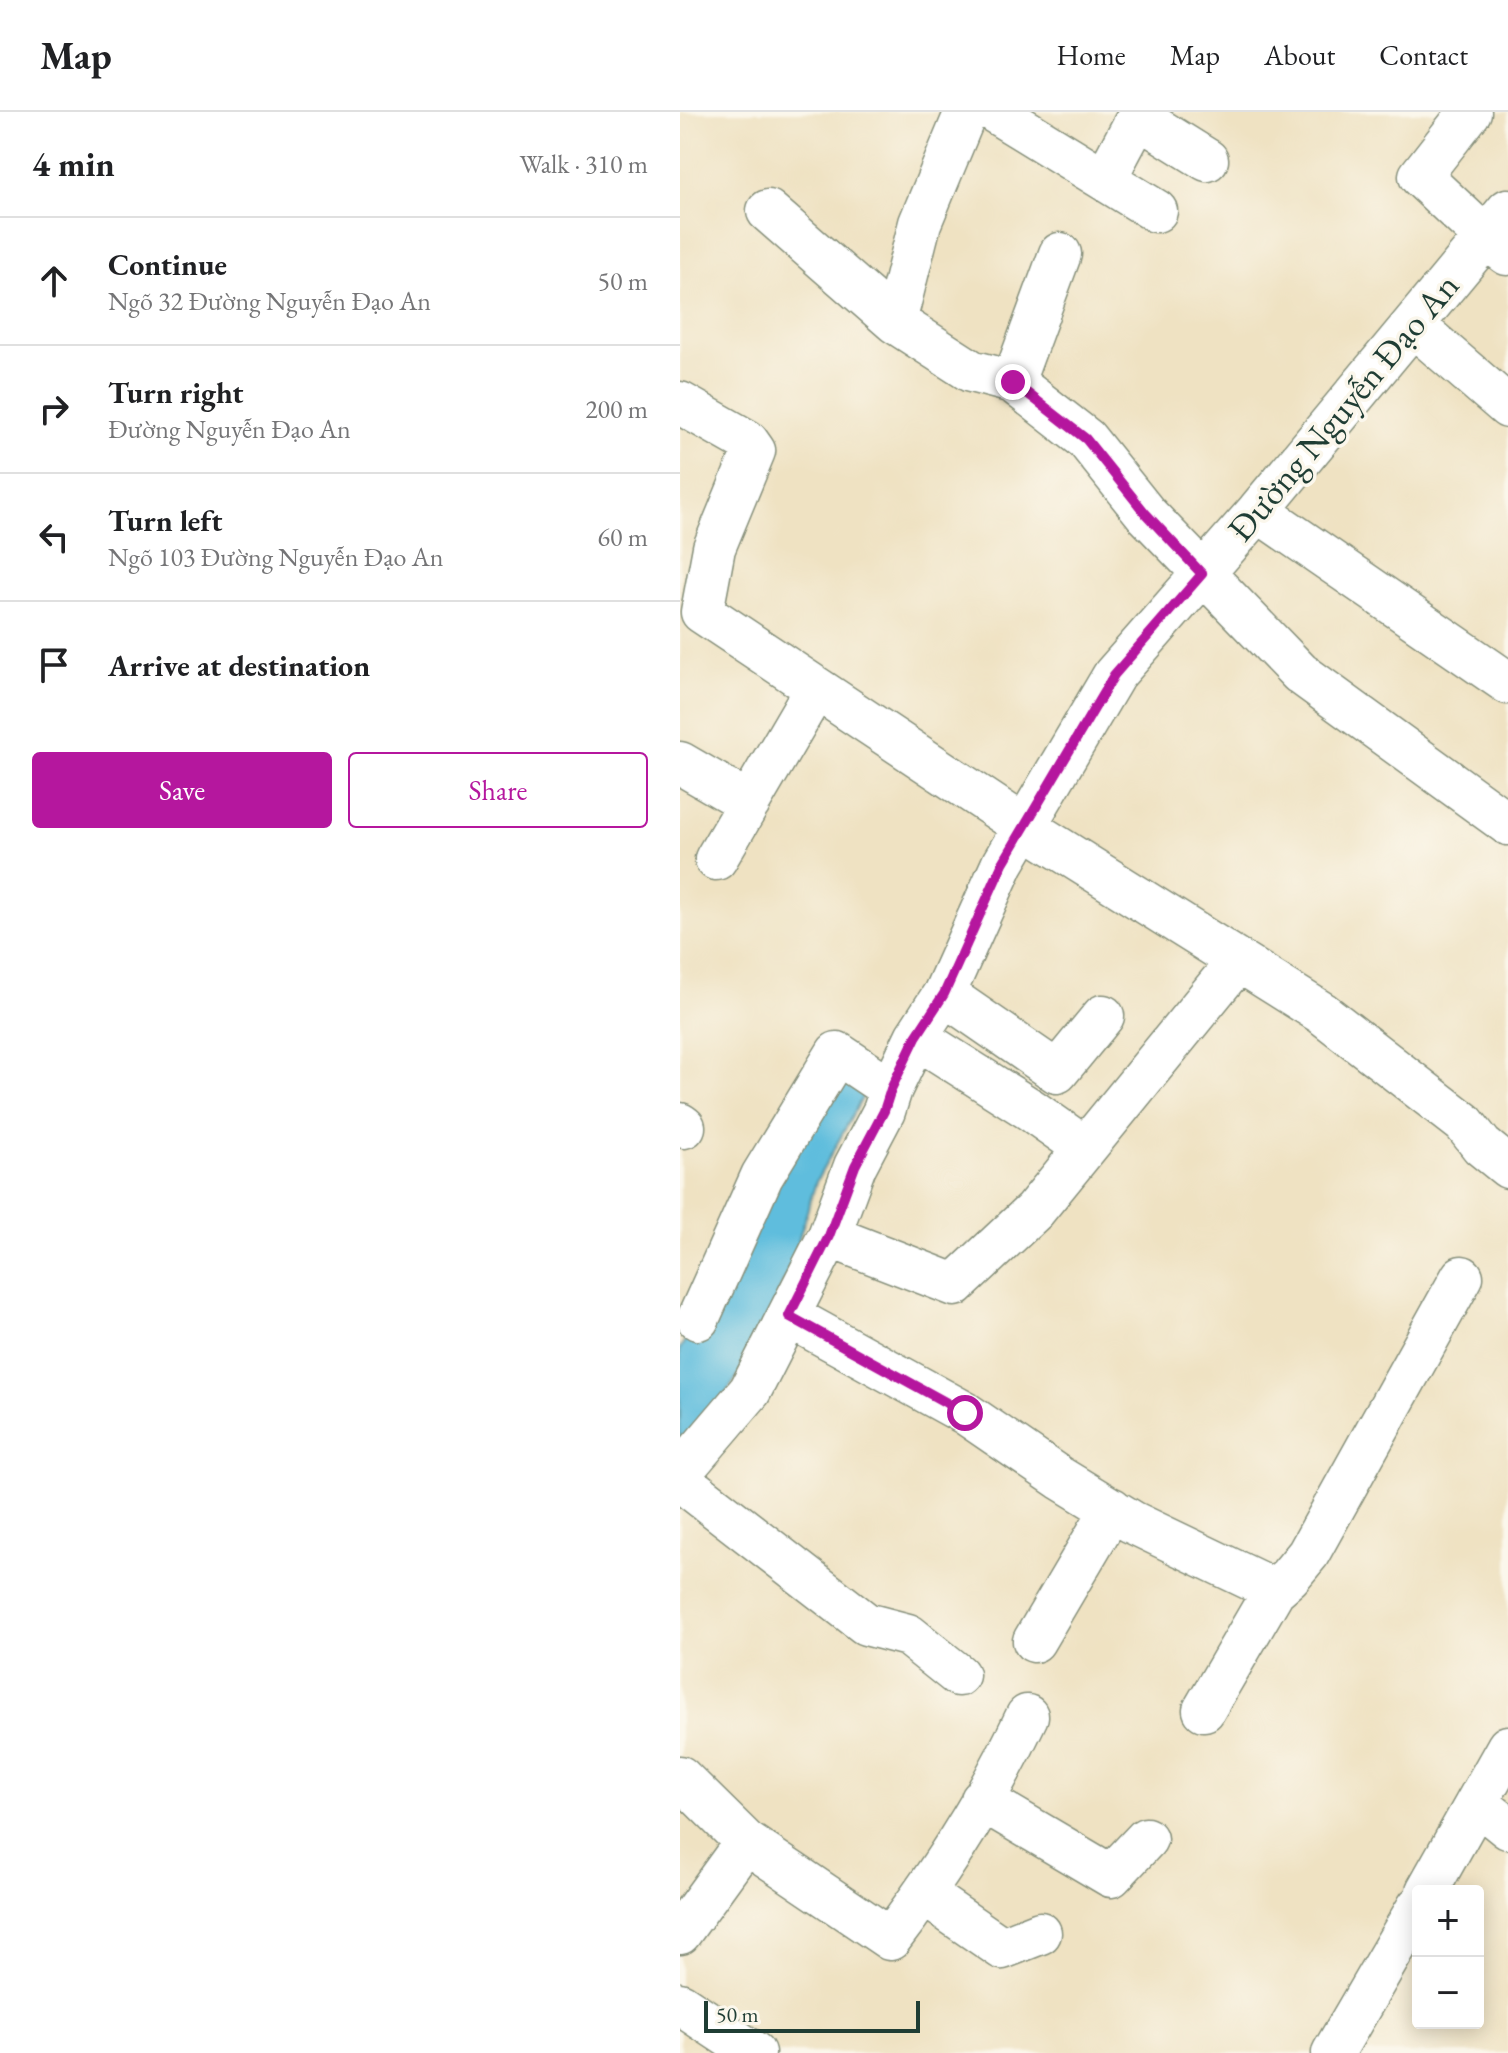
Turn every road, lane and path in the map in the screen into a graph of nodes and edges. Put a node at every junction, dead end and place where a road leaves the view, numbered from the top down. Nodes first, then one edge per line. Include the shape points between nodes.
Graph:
1 (966, 112) edge
2 (995, 112) edge
3 (1470, 112) edge
4 (1207, 160) dead end
5 (1105, 179) junction
6 (768, 211) dead end
7 (1156, 211) dead end
8 (1500, 234) edge
9 (1060, 254) dead end
10 (895, 322) junction
11 (1413, 325) junction
12 (1013, 382) junction
13 (680, 403) edge
14 (1508, 407) edge
15 (1258, 511) junction
16 (1202, 574) junction
17 (691, 624) edge
18 (1508, 683) edge
19 (816, 688) junction
20 (680, 763) edge
21 (749, 803) junction
22 (1508, 824) edge
23 (1025, 827) junction
24 (716, 859) dead end
25 (1238, 961) junction
26 (944, 994) junction
27 (1103, 1016) dead end
28 (916, 1037) junction
29 (891, 1089) junction
30 (1085, 1148) junction
31 (1508, 1167) edge
32 (829, 1236) junction
33 (1462, 1277) dead end
34 (789, 1316) junction
35 (698, 1319) dead end
36 (680, 1473) edge
37 (680, 1480) edge
38 (1112, 1509) junction
39 (1274, 1590) junction
40 (1034, 1641) dead end
41 (958, 1675) dead end
42 (1204, 1710) dead end
43 (1027, 1716) dead end
44 (1508, 1747) edge
45 (680, 1777) edge
46 (982, 1800) junction
47 (1492, 1815) edge
48 (1146, 1839) dead end
49 (746, 1842) junction
50 (1432, 1885) edge
51 (925, 1895) junction
52 (1412, 1917) edge
53 (680, 1933) edge
54 (1040, 1933) dead end
55 (680, 2004) edge
56 (754, 2053) edge
57 (1333, 2053) edge

1 - 10 street via 920,223
2 - 5 street
3 - 8 street via 1420,176
4 - 5 street via 1138,117
5 - 7 street
6 - 10 street
8 - 11 street, Đường Nguyễn Đạo An
9 - 12 street
10 - 12 street via 971,371
11 - 14 street
11 - 15 street, Đường Nguyễn Đạo An
12 - 16 street via 1086,439
13 - 17 street via 747,441 754,451 714,548
15 - 16 street, Đường Nguyễn Đạo An
15 - 18 street
16 - 22 street via 1300,673
16 - 23 street, Đường Nguyễn Đạo An via 1114,675
17 - 19 street
19 - 21 street
19 - 23 street
20 - 21 street
21 - 24 street
23 - 25 street
23 - 26 street, Đường Nguyễn Đạo An via 1003,863
25 - 30 street
25 - 31 street via 1322,1013 1464,1123
26 - 27 street via 1057,1072
26 - 28 street, Đường Nguyễn Đạo An
28 - 29 street, Đường Nguyễn Đạo An
28 - 30 street
29 - 32 street, Đường Nguyễn Đạo An
29 - 35 street via 837,1053 762,1176
30 - 32 street via 1034,1211 955,1285
32 - 34 street, Đường Nguyễn Đạo An
33 - 39 street via 1308,1554
34 - 36 street, Đường Nguyễn Đạo An via 750,1391
34 - 38 street via 965,1413
37 - 41 street via 866,1624 908,1635
38 - 39 street
38 - 40 street
39 - 42 street
43 - 46 street
44 - 47 street
45 - 49 street
46 - 48 street via 1111,1876
46 - 51 street
47 - 50 street
49 - 51 street via 890,1939
49 - 53 street
51 - 54 street via 1002,1948
52 - 57 street
55 - 56 street

